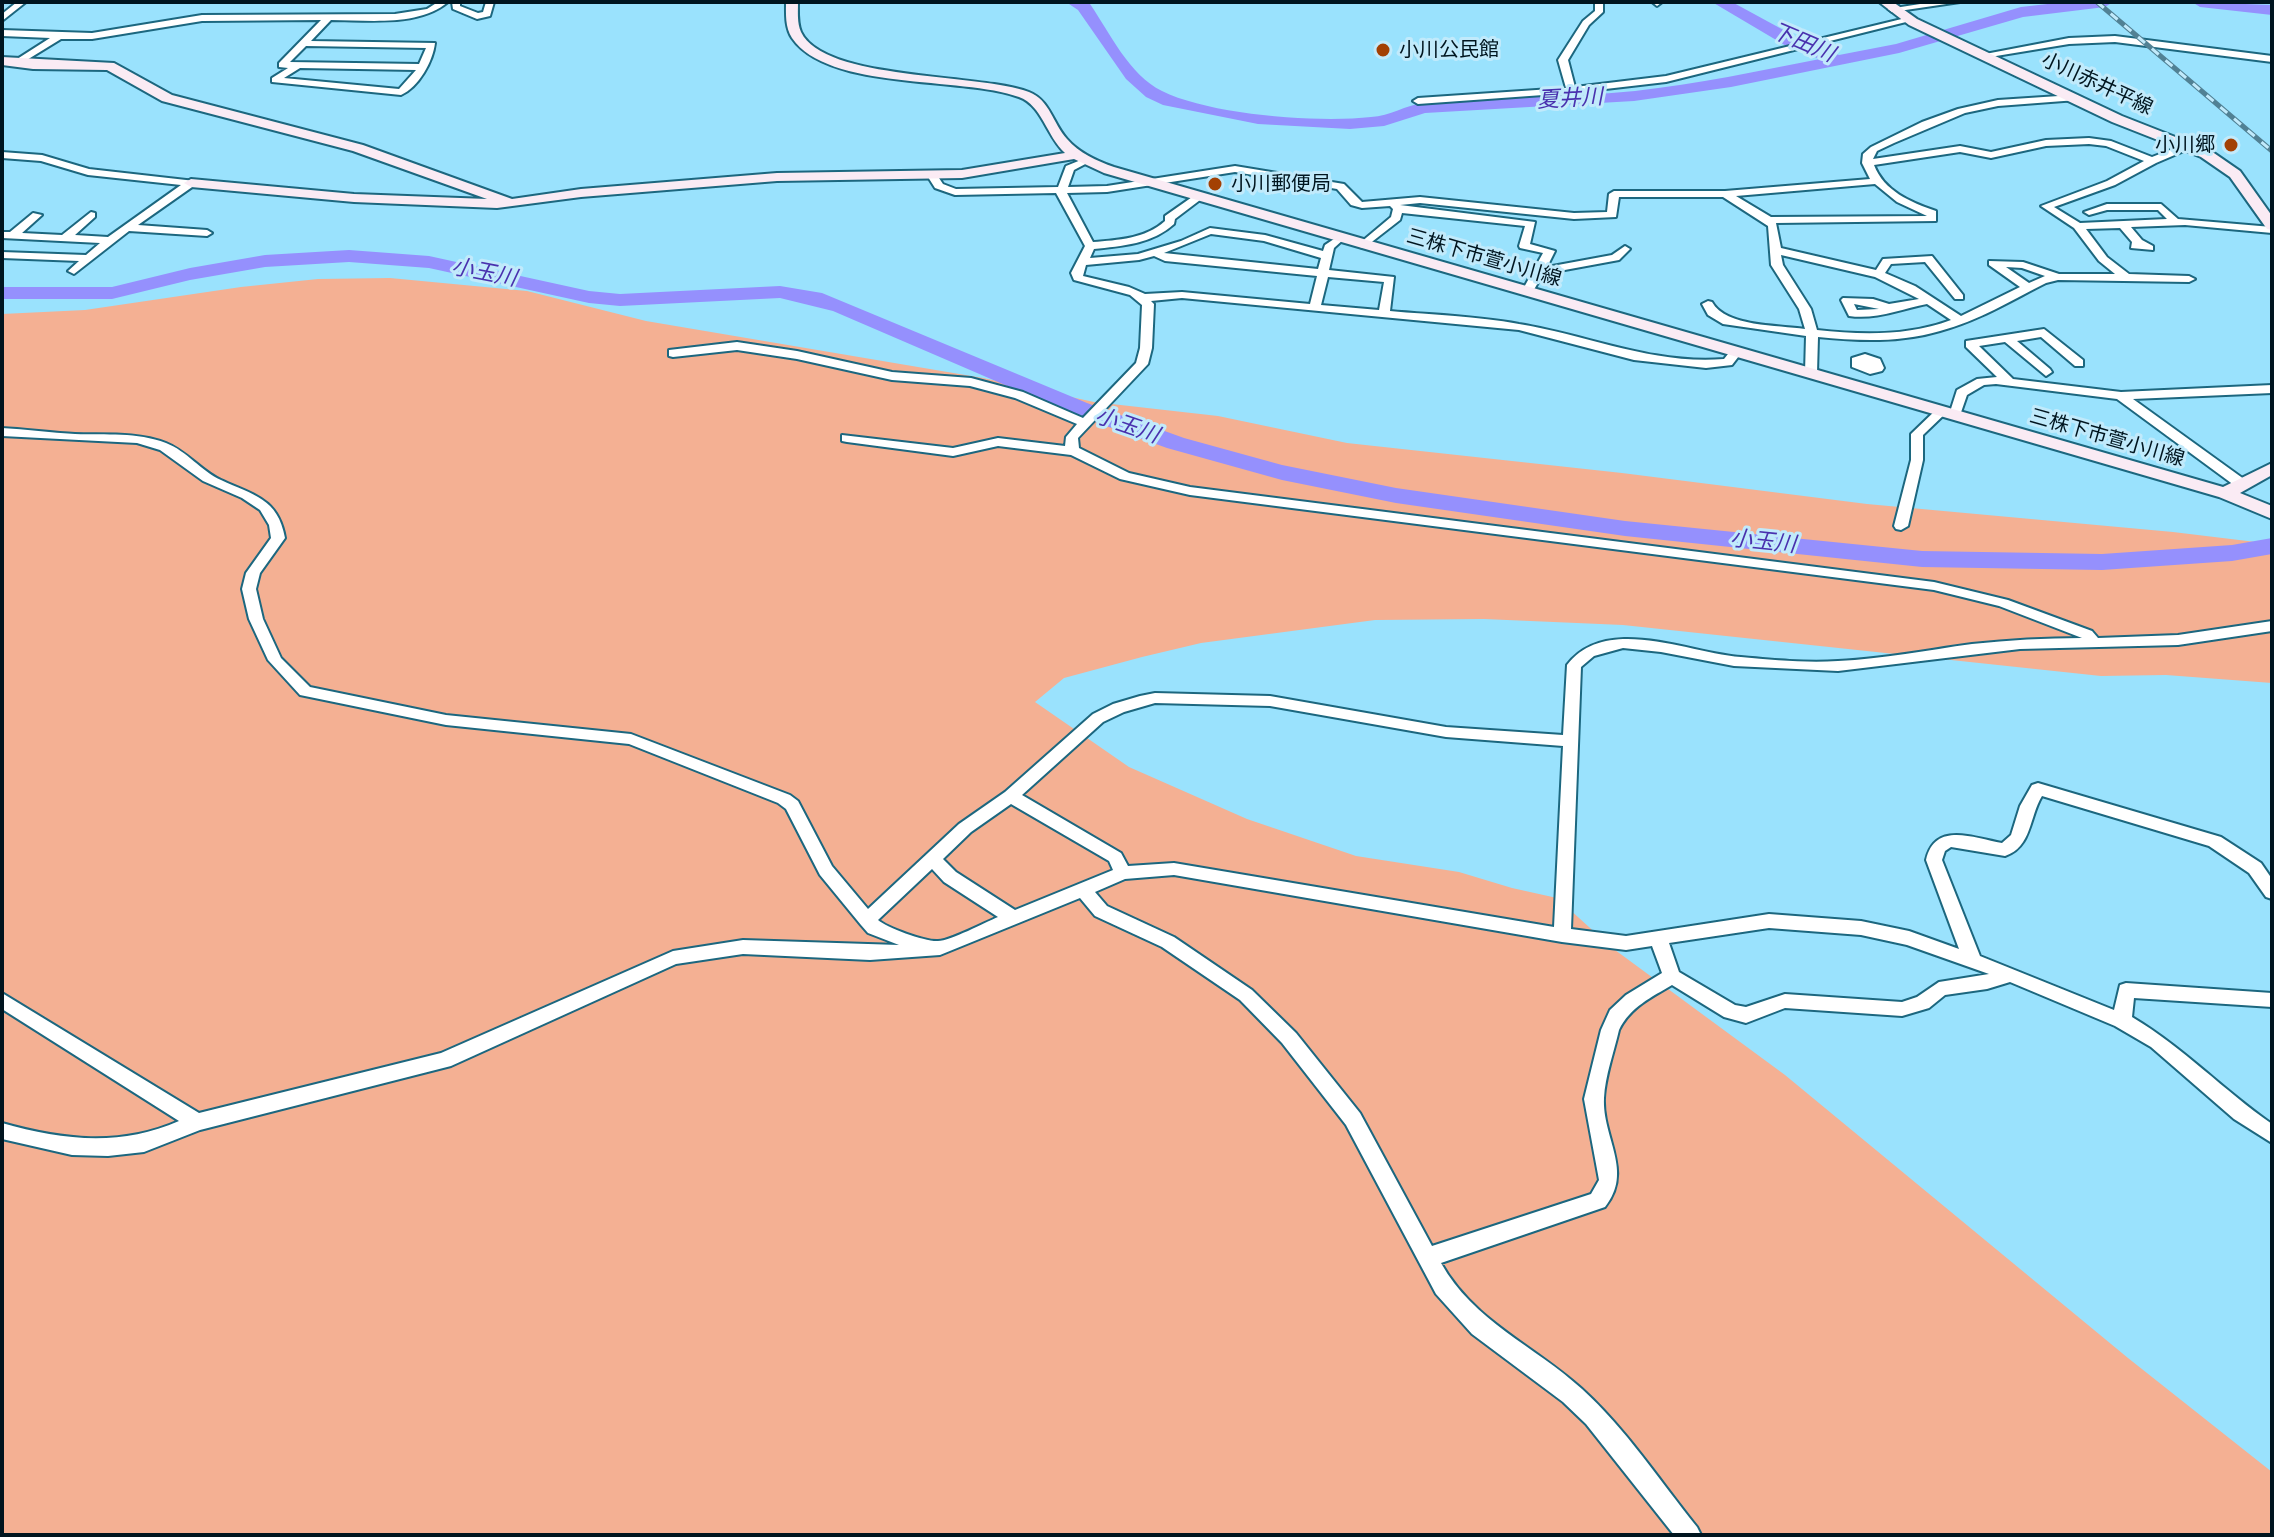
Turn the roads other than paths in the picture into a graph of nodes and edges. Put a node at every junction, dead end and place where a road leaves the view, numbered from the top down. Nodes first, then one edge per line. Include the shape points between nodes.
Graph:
1 (22, 2) edge
2 (444, 2) edge
3 (456, 2) edge
4 (490, 2) edge
5 (792, 2) edge
6 (1599, 2) edge
7 (1956, 2) edge
8 (1889, 5) edge
9 (338, 14) junction
10 (2, 18) edge
11 (1911, 21) junction
12 (2, 33) edge
13 (59, 36) junction
14 (306, 43) junction
15 (1978, 53) junction
16 (2272, 59) edge
17 (2, 61) edge
18 (17, 63) junction
19 (297, 66) junction
20 (421, 67) junction
21 (342, 88) junction
22 (1571, 90) junction
23 (332, 95) dead end
24 (2074, 98) junction
25 (1418, 101) dead end
26 (2188, 146) junction
27 (2, 155) edge
28 (1081, 158) junction
29 (2152, 161) junction
30 (1867, 163) junction
31 (933, 177) junction
32 (1879, 181) junction
33 (1147, 182) junction
34 (191, 183) junction
35 (1061, 192) junction
36 (1725, 194) junction
37 (1199, 197) junction
38 (511, 203) junction
39 (1396, 206) junction
40 (2089, 212) dead end
41 (37, 215) dead end
42 (91, 215) dead end
43 (1769, 220) junction
44 (2175, 222) junction
45 (2123, 225) junction
46 (2078, 226) junction
47 (127, 228) junction
48 (2272, 228) edge
49 (207, 233) dead end
50 (7, 235) edge
51 (65, 238) junction
52 (1340, 238) junction
53 (110, 240) junction
54 (2138, 242) dead end
55 (1364, 245) junction
56 (1090, 246) junction
57 (1625, 249) dead end
58 (1775, 250) junction
59 (1156, 252) junction
60 (2, 255) edge
61 (1327, 256) junction
62 (88, 258) junction
63 (1083, 262) junction
64 (74, 271) dead end
65 (1541, 271) junction
66 (1323, 272) junction
67 (1879, 274) junction
68 (2058, 277) junction
69 (2126, 277) junction
70 (2189, 279) dead end
71 (2028, 287) junction
72 (1528, 291) junction
73 (1959, 297) dead end
74 (1144, 298) junction
75 (1929, 300) junction
76 (1708, 304) dead end
77 (1315, 308) junction
78 (1888, 308) dead end
79 (1384, 314) junction
80 (1959, 320) junction
81 (1812, 331) junction
82 (1858, 335) junction
83 (2007, 338) junction
84 (1736, 352) junction
85 (673, 353) dead end
86 (1865, 358) dead end
87 (2079, 363) dead end
88 (2046, 372) dead end
89 (1811, 373) junction
90 (2009, 381) junction
91 (2272, 389) edge
92 (2121, 396) junction
93 (1949, 413) junction
94 (1087, 422) junction
95 (2, 432) edge
96 (847, 438) dead end
97 (1074, 451) junction
98 (2272, 468) edge
99 (2234, 489) junction
100 (2271, 512) edge
101 (1901, 526) dead end
102 (2272, 626) edge
103 (2095, 644) junction
104 (1570, 741) junction
105 (1011, 796) junction
106 (933, 860) junction
107 (1123, 873) junction
108 (1083, 889) junction
109 (2272, 892) edge
110 (1014, 918) junction
111 (867, 920) junction
112 (1562, 935) junction
113 (1659, 940) junction
114 (940, 948) junction
115 (1972, 960) junction
116 (2011, 975) junction
117 (1672, 976) junction
118 (2, 1000) edge
119 (2272, 1000) edge
120 (2122, 1021) junction
121 (197, 1122) junction
122 (2, 1131) edge
123 (2272, 1135) edge
124 (1426, 1258) junction
125 (1689, 1535) edge

1 - 10 street
2 - 9 street via 410,15
3 - 4 street via 456,7 477,16 487,14
5 - 28 main road via 795,35 821,56 882,72 1028,96 1039,104 1055,134
6 - 22 street via 1599,12 1563,60
7 - 8 street
8 - 11 main road, 小川赤井平線
9 - 13 street via 202,18 92,36
9 - 14 street
11 - 15 main road, 小川赤井平線
11 - 22 street via 1666,79
12 - 13 street
13 - 18 street
14 - 19 street via 282,65
14 - 20 street via 432,45
15 - 16 street via 2115,39
15 - 24 main road, 小川赤井平線
17 - 18 main road
18 - 38 main road via 110,66 167,98 358,148
19 - 20 street
19 - 21 street via 275,80
20 - 21 street via 401,92
21 - 23 street
22 - 25 street
24 - 26 main road, 小川赤井平線
24 - 30 street via 2017,101 1950,114 1874,149
26 - 29 street
26 - 48 main road, 小川赤井平線 via 2235,174
27 - 34 street via 49,159 88,172
28 - 31 main road
28 - 33 main road, 三株下市萱小川線
28 - 35 street via 1070,168
29 - 30 street via 2089,141 2046,143 1991,155 1960,149
29 - 46 street via 2111,183 2046,206
30 - 32 street
31 - 35 street via 939,186 955,192
31 - 38 main road via 777,177
32 - 36 street
32 - 43 street via 1894,198 1932,213 1932,219
33 - 35 street
33 - 37 main road, 三株下市萱小川線
33 - 39 street via 1235,169 1340,186 1355,203
34 - 38 main road via 354,198
34 - 47 street
35 - 56 street
36 - 39 street via 1614,194 1612,215 1420,200
36 - 43 street
37 - 52 main road, 三株下市萱小川線
37 - 56 street via 1169,218 1164,229
39 - 55 street via 1396,218
39 - 65 street via 1531,224 1524,246 1550,251
40 - 44 street via 2161,207
41 - 50 street
42 - 51 street
43 - 58 street
44 - 45 street
44 - 48 street
45 - 46 street
45 - 54 street
46 - 69 street via 2103,259
47 - 49 street
47 - 53 street
50 - 51 street
51 - 53 street
52 - 55 main road, 三株下市萱小川線
52 - 61 street
53 - 62 street
55 - 72 main road, 三株下市萱小川線
56 - 63 street
57 - 65 street via 1615,258
58 - 67 street
58 - 81 street via 1777,265 1805,309
59 - 61 street via 1210,231 1252,235
59 - 63 street
59 - 66 street via 1165,258
60 - 62 street
61 - 66 street
62 - 64 street
63 - 74 street via 1077,273 1084,282
65 - 72 street
66 - 77 street
66 - 79 street via 1390,279
67 - 73 street via 1887,261 1928,258
67 - 75 street
68 - 69 street
68 - 71 street
68 - 71 street via 2023,265 1993,263
69 - 70 street
71 - 80 street
72 - 84 main road, 三株下市萱小川線
74 - 77 street via 1182,295
74 - 94 street via 1148,304 1142,364
75 - 78 street
75 - 80 street
76 - 81 street via 1727,322
77 - 79 street
79 - 84 street via 1519,327 1609,351 1691,363 1728,362
80 - 82 street via 1915,333
81 - 82 street
81 - 89 street
82 - 86 street
83 - 87 street via 2044,333
83 - 88 street
83 - 90 street via 1970,344
84 - 89 main road, 三株下市萱小川線
85 - 94 street via 737,346 892,376 971,382
89 - 93 main road, 三株下市萱小川線
90 - 92 street
90 - 93 street via 1968,388
91 - 92 street
92 - 99 street via 2156,425 2194,446
93 - 99 main road, 三株下市萱小川線
93 - 101 street via 1917,434 1917,460
94 - 97 street via 1072,437
95 - 111 street via 136,438 166,447 189,459 211,481 260,500 278,538 253,573 249,589 256,619 275,660 305,691 446,720 631,739 670,752 792,805 826,870
96 - 97 street via 953,452 998,442
97 - 103 street via 1125,476 1190,491 1934,586 2003,603 2087,634
98 - 99 main road
99 - 100 main road
102 - 103 street via 2167,641
103 - 104 street via 2002,646 1867,666 1805,667 1715,659 1671,647 1598,647 1574,665
104 - 105 street via 1446,732 1270,701 1155,698 1098,718
104 - 112 street
105 - 106 street via 965,828
105 - 107 street via 1115,857
106 - 110 street
106 - 111 street
107 - 108 street
107 - 112 street via 1174,869
108 - 110 street
108 - 124 street via 1101,911 1168,942 1246,995 1289,1038 1353,1119
109 - 115 street via 2255,868 2215,841 2038,789 2026,810 2022,835 2012,846 2005,850 1948,841 1937,848 1934,860
110 - 114 street
111 - 114 street via 890,936
112 - 113 street via 1626,943
113 - 115 street via 1769,921 1861,928
113 - 117 street
114 - 121 street via 910,954 752,947 673,958 444,1060
115 - 116 street
116 - 117 street via 1939,989 1923,1003 1902,1009 1785,1001 1746,1015 1731,1012
116 - 120 street
117 - 124 street via 1632,1000 1610,1030 1594,1099 1609,1180 1598,1201
118 - 121 street
119 - 120 street via 2126,990
120 - 123 street via 2158,1042
121 - 122 street via 145,1143 90,1149 50,1145
124 - 125 street via 1443,1287 1480,1327 1594,1416

